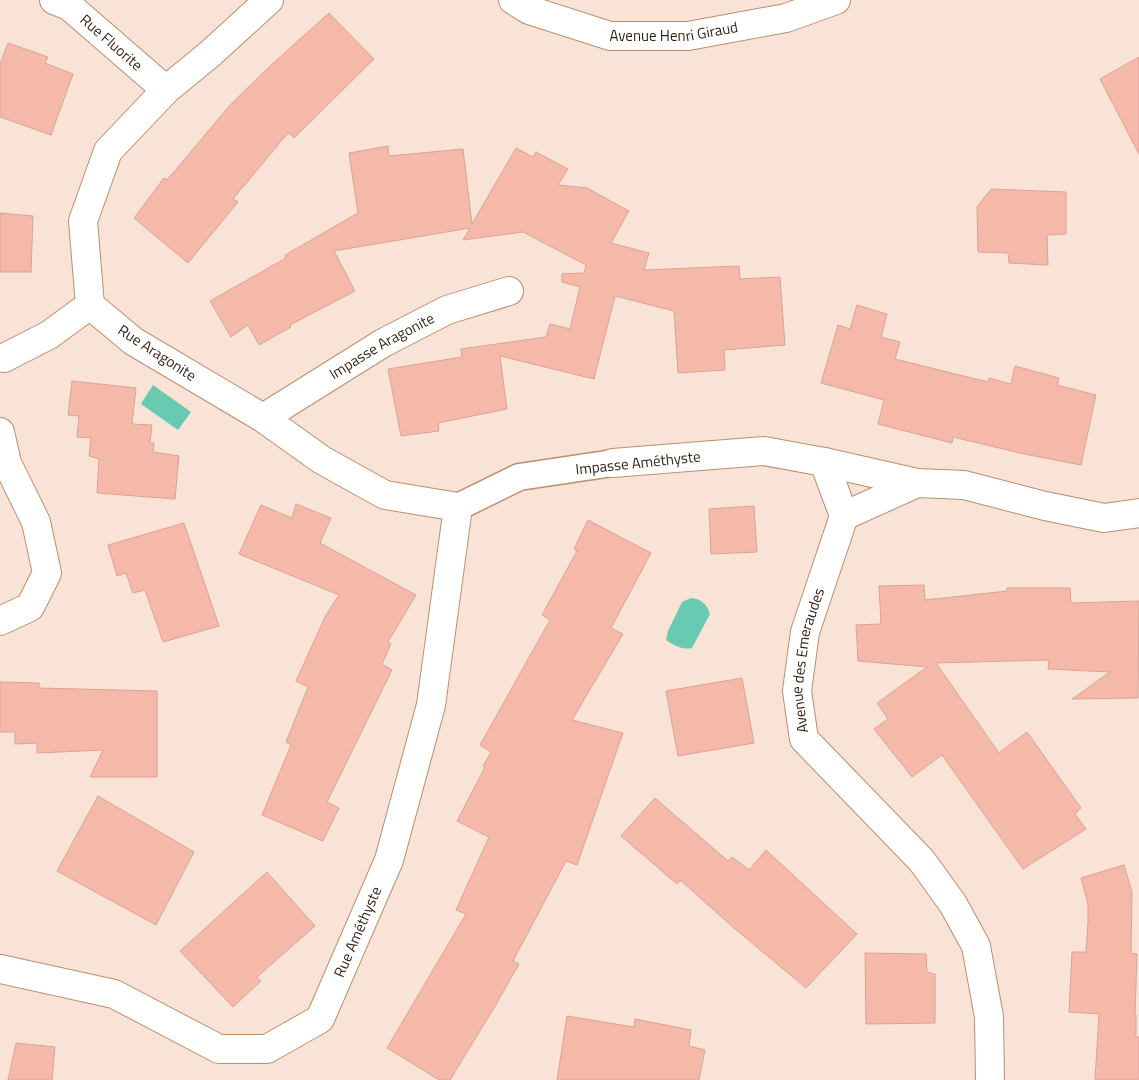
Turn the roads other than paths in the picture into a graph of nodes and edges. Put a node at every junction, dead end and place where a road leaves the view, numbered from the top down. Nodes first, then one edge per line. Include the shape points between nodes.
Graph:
1 (54, 0) edge
2 (268, 0) edge
3 (513, 0) edge
4 (836, 0) edge
5 (166, 90) junction
6 (509, 292) dead end
7 (90, 304) junction
8 (1, 362) edge
9 (263, 418) junction
10 (0, 432) edge
11 (824, 462) junction
12 (613, 463) joint
13 (918, 483) junction
14 (458, 507) junction
15 (1139, 513) edge
16 (844, 516) junction
17 (0, 621) edge
18 (0, 969) edge
19 (990, 1080) edge

1 - 5 street, Rue Fluorite via 69,6
2 - 5 street via 211,54
3 - 4 street, Avenue Henri Giraud via 529,10 610,36 688,36 786,18
5 - 7 street via 108,151 83,221
6 - 9 street, Impasse Aragonite via 447,310 383,343
7 - 8 street via 49,336
7 - 9 street, Rue Aragonite via 132,341
9 - 14 street, Rue Aragonite via 322,460 385,495
10 - 17 street via 7,463 36,522 47,573 30,607
11 - 12 street, Impasse Améthyste via 764,451
11 - 13 street, Impasse Améthyste
11 - 16 street
12 - 14 street, Impasse Améthyste via 519,477
13 - 15 street via 964,485 1104,518
13 - 16 street
14 - 18 street, Rue Améthyste via 431,704 394,842 320,1019 267,1049 219,1049 114,994
16 - 19 street, Avenue des Emeraudes via 805,632 797,691 804,739 922,861 967,929 976,946 989,1017

